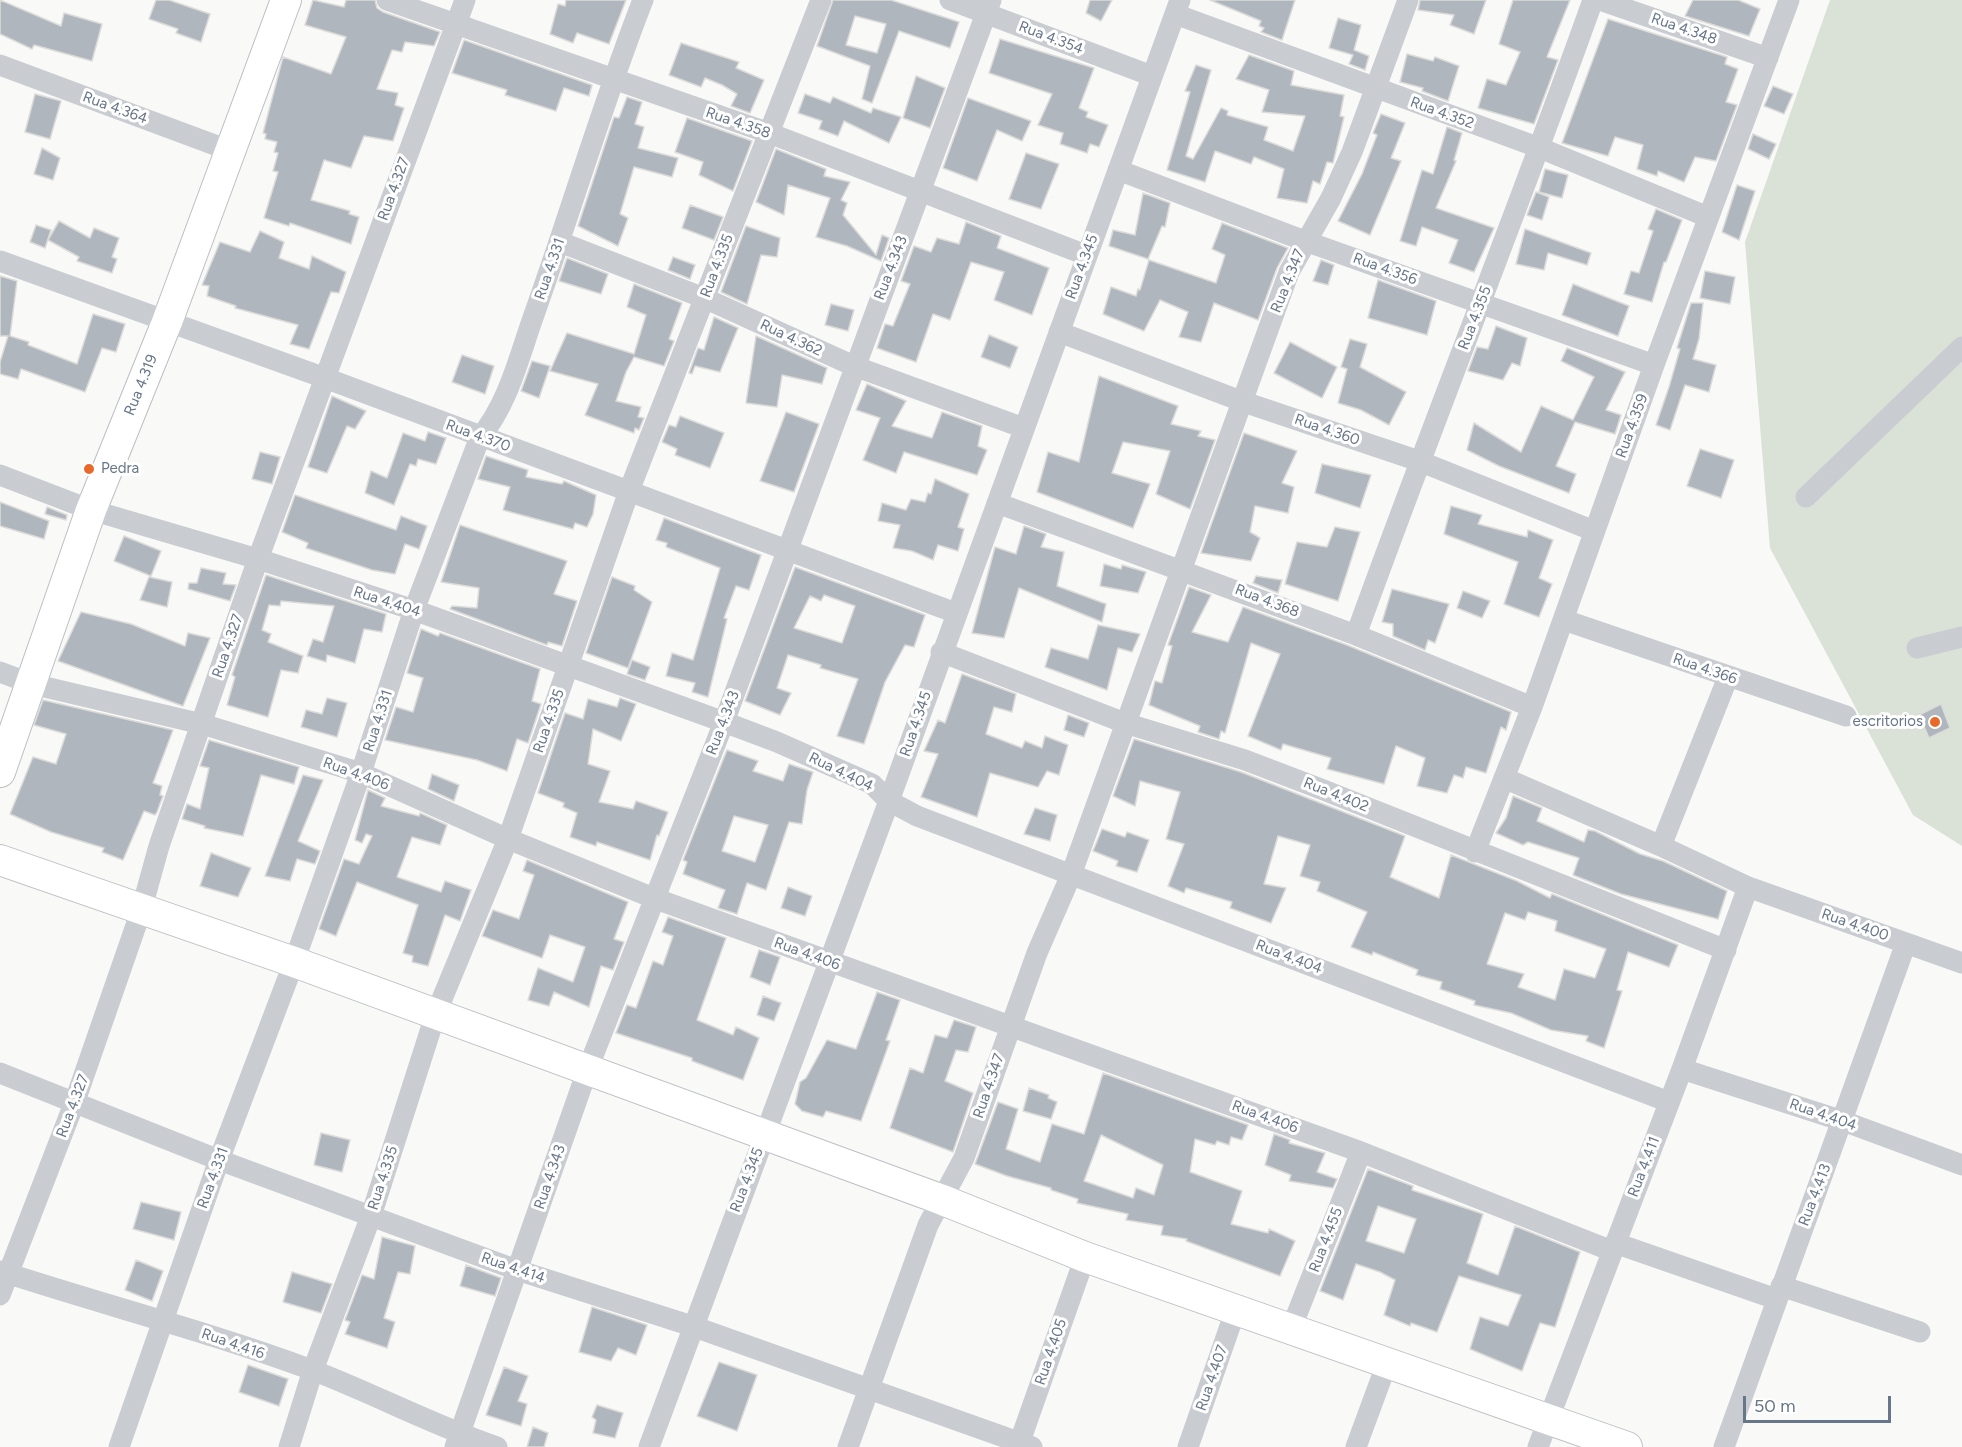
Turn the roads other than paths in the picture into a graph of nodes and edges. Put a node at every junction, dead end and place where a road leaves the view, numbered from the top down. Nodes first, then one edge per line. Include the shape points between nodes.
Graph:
1 (286, 0) edge
2 (387, 0) edge
3 (465, 0) edge
4 (643, 0) edge
5 (821, 0) edge
6 (950, 0) edge
7 (1408, 0) edge
8 (1593, 0) edge
9 (1600, 0) edge
10 (1790, 0) edge
11 (988, 7) edge
12 (1177, 7) edge
13 (456, 22) junction
14 (1768, 58) junction
15 (0, 65) edge
16 (1152, 76) junction
17 (612, 79) junction
18 (1376, 89) junction
19 (769, 133) junction
20 (1540, 148) junction
21 (231, 151) junction
22 (1118, 170) junction
23 (920, 192) junction
24 (1708, 216) junction
25 (1305, 241) junction
26 (560, 242) junction
27 (1086, 255) junction
28 (0, 261) edge
29 (704, 298) junction
30 (1480, 303) junction
31 (167, 322) junction
32 (1059, 332) junction
33 (1962, 347) edge
34 (1654, 365) junction
35 (854, 366) junction
36 (325, 378) junction
37 (1241, 401) junction
38 (1024, 428) junction
39 (480, 437) junction
40 (1419, 461) junction
41 (0, 475) edge
42 (629, 491) junction
43 (1806, 497) dead end
44 (997, 503) junction
45 (91, 510) junction
46 (1594, 531) junction
47 (788, 549) junction
48 (258, 560) junction
49 (1183, 569) junction
50 (414, 610) junction
51 (956, 613) junction
52 (1564, 620) junction
53 (1356, 635) junction
54 (1962, 637) edge
55 (1917, 648) dead end
56 (941, 652) junction
57 (567, 668) junction
58 (0, 672) edge
59 (1728, 677) junction
60 (32, 684) junction
61 (1533, 707) junction
62 (1846, 717) dead end
63 (724, 722) junction
64 (1125, 723) junction
65 (202, 724) junction
66 (0, 772) edge
67 (361, 773) junction
68 (1504, 778) junction
69 (889, 801) junction
70 (508, 839) junction
71 (1661, 846) junction
72 (1475, 852) junction
73 (0, 860) edge
74 (1071, 875) junction
75 (1748, 887) junction
76 (656, 900) junction
77 (141, 911) junction
78 (1906, 943) junction
79 (1726, 950) junction
80 (294, 962) junction
81 (829, 962) junction
82 (1962, 963) edge
83 (435, 1016) junction
84 (1010, 1026) junction
85 (1682, 1069) junction
86 (587, 1071) junction
87 (0, 1073) edge
88 (75, 1101) junction
89 (1669, 1102) junction
90 (1843, 1121) junction
91 (764, 1135) junction
92 (1361, 1152) junction
93 (219, 1160) junction
94 (1962, 1165) edge
95 (940, 1199) junction
96 (371, 1216) junction
97 (1613, 1247) junction
98 (1085, 1257) junction
99 (517, 1270) junction
100 (4, 1272) edge
101 (1778, 1292) junction
102 (0, 1295) edge
103 (1236, 1309) junction
104 (162, 1320) junction
105 (692, 1326) junction
106 (1291, 1329) junction
107 (1920, 1332) dead end
108 (1387, 1363) junction
109 (313, 1370) junction
110 (869, 1391) junction
111 (1548, 1418) junction
112 (457, 1441) edge
113 (1023, 1446) edge
114 (119, 1447) edge
115 (289, 1447) edge
116 (497, 1447) edge
117 (649, 1447) edge
118 (848, 1447) edge
119 (1188, 1447) edge
120 (1356, 1447) edge
121 (1538, 1447) edge
122 (1627, 1447) edge
123 (1724, 1447) edge

1 - 21 street, Rua 4.319
2 - 13 street, Rua 4.358
3 - 13 street, Rua 4.327
4 - 17 street, Rua 4.331
5 - 19 street, Rua 4.335
6 - 11 street, Rua 4.354
7 - 18 street, Rua 4.347
8 - 20 street, Rua 4.355
9 - 14 street, Rua 4.348
10 - 14 street, Rua 4.359
11 - 16 street, Rua 4.354
11 - 23 street, Rua 4.343
12 - 16 street, Rua 4.345
12 - 18 street, Rua 4.352
13 - 17 street, Rua 4.358
13 - 36 street, Rua 4.327
14 - 24 street, Rua 4.359
15 - 21 street, Rua 4.364
16 - 22 street, Rua 4.345
17 - 19 street, Rua 4.358
17 - 26 street, Rua 4.331
18 - 20 street, Rua 4.352
18 - 25 street, Rua 4.347 via 1339,180
19 - 23 street, Rua 4.358
19 - 29 street, Rua 4.335
20 - 24 street, Rua 4.352
20 - 30 street, Rua 4.355
21 - 31 street, Rua 4.319
22 - 25 street, Rua 4.356
22 - 27 street, Rua 4.345
23 - 27 street, Rua 4.358
23 - 35 street, Rua 4.343
24 - 34 street, Rua 4.359
25 - 30 street, Rua 4.356
25 - 37 street, Rua 4.347 via 1289,272
26 - 29 street, Rua 4.362
26 - 39 street, Rua 4.331 via 495,420
27 - 32 street, Rua 4.345
28 - 31 street, Rua 4.370
29 - 35 street, Rua 4.362
29 - 42 street, Rua 4.335
30 - 34 street, Rua 4.356
30 - 40 street, Rua 4.355
31 - 36 street, Rua 4.370
31 - 45 street, Rua 4.319
32 - 37 street, Rua 4.360
32 - 38 street, Rua 4.345
33 - 43 street
34 - 46 street, Rua 4.359
35 - 38 street, Rua 4.362
35 - 47 street, Rua 4.343
36 - 39 street, Rua 4.370
36 - 48 street, Rua 4.327
37 - 40 street, Rua 4.360
37 - 49 street, Rua 4.347
38 - 44 street, Rua 4.345
39 - 42 street, Rua 4.370
39 - 50 street, Rua 4.331
40 - 46 street, Rua 4.360
40 - 53 street, Rua 4.355
41 - 45 street, Rua 4.404
42 - 47 street, Rua 4.370
42 - 57 street, Rua 4.335
44 - 49 street, Rua 4.368
44 - 51 street, Rua 4.345
45 - 48 street, Rua 4.404
45 - 60 street, Rua 4.319
46 - 52 street, Rua 4.359
47 - 51 street, Rua 4.370
47 - 63 street, Rua 4.343
48 - 50 street, Rua 4.404
48 - 65 street, Rua 4.327
49 - 53 street, Rua 4.368
49 - 64 street, Rua 4.347
50 - 57 street, Rua 4.404
50 - 67 street, Rua 4.331
51 - 56 street, Rua 4.345
52 - 59 street, Rua 4.366
52 - 61 street, Rua 4.359
53 - 61 street, Rua 4.368
54 - 55 street
56 - 64 street, Rua 4.402
56 - 69 street, Rua 4.345
57 - 63 street, Rua 4.404
57 - 70 street, Rua 4.335
58 - 60 street, Rua 4.406
59 - 62 street, Rua 4.366
59 - 71 street
60 - 65 street, Rua 4.406
60 - 66 street, Rua 4.319
61 - 68 street, Rua 4.359
63 - 69 street, Rua 4.404 via 872,784
63 - 76 street, Rua 4.343
64 - 72 street, Rua 4.402 via 1245,760
64 - 74 street, Rua 4.347
65 - 67 street, Rua 4.406
65 - 77 street, Rua 4.327 via 159,846
67 - 70 street, Rua 4.406
67 - 80 street, Rua 4.331
68 - 71 street, Rua 4.400
68 - 72 street, Rua 4.359
69 - 74 street, Rua 4.404 via 917,816
69 - 81 street, Rua 4.345
70 - 76 street, Rua 4.406
70 - 83 street, Rua 4.335
71 - 75 street, Rua 4.400
72 - 79 street, Rua 4.402
73 - 77 street
74 - 84 street, Rua 4.347
74 - 89 street, Rua 4.404
75 - 78 street, Rua 4.400
75 - 79 street, Rua 4.411
76 - 81 street, Rua 4.406
76 - 86 street, Rua 4.343
77 - 80 street
77 - 88 street, Rua 4.327
78 - 82 street, Rua 4.400
78 - 90 street, Rua 4.413
79 - 85 street, Rua 4.411
80 - 83 street
80 - 93 street, Rua 4.331
81 - 84 street, Rua 4.406
81 - 91 street, Rua 4.345
83 - 86 street
83 - 96 street, Rua 4.335
84 - 92 street, Rua 4.406
84 - 95 street, Rua 4.347 via 963,1158
85 - 89 street, Rua 4.411
85 - 90 street, Rua 4.404
86 - 91 street
86 - 99 street, Rua 4.343
87 - 88 street, Rua 4.414
88 - 93 street, Rua 4.414
88 - 100 street, Rua 4.327
89 - 97 street, Rua 4.411
90 - 94 street, Rua 4.404
90 - 101 street, Rua 4.413
91 - 95 street
91 - 105 street, Rua 4.345
92 - 97 street, Rua 4.406
92 - 106 street, Rua 4.455
93 - 96 street, Rua 4.414
93 - 104 street, Rua 4.331
95 - 98 street
95 - 110 street, Rua 4.347
96 - 99 street, Rua 4.414
96 - 109 street, Rua 4.335
97 - 101 street, Rua 4.406
97 - 111 street, Rua 4.411
98 - 103 street
98 - 113 street, Rua 4.405
99 - 105 street, Rua 4.414
99 - 112 street, Rua 4.343
100 - 102 street, Rua 4.327
100 - 104 street, Rua 4.416
101 - 107 street, Rua 4.406
101 - 123 street, Rua 4.413
103 - 106 street
103 - 119 street, Rua 4.407
104 - 109 street, Rua 4.416
104 - 114 street, Rua 4.331
105 - 110 street, Rua 4.414
105 - 117 street, Rua 4.345
106 - 108 street
108 - 111 street
108 - 120 street
109 - 112 street, Rua 4.416
109 - 115 street, Rua 4.335
110 - 113 street, Rua 4.414
110 - 118 street, Rua 4.347
111 - 121 street, Rua 4.411
111 - 122 street
112 - 116 street, Rua 4.416

